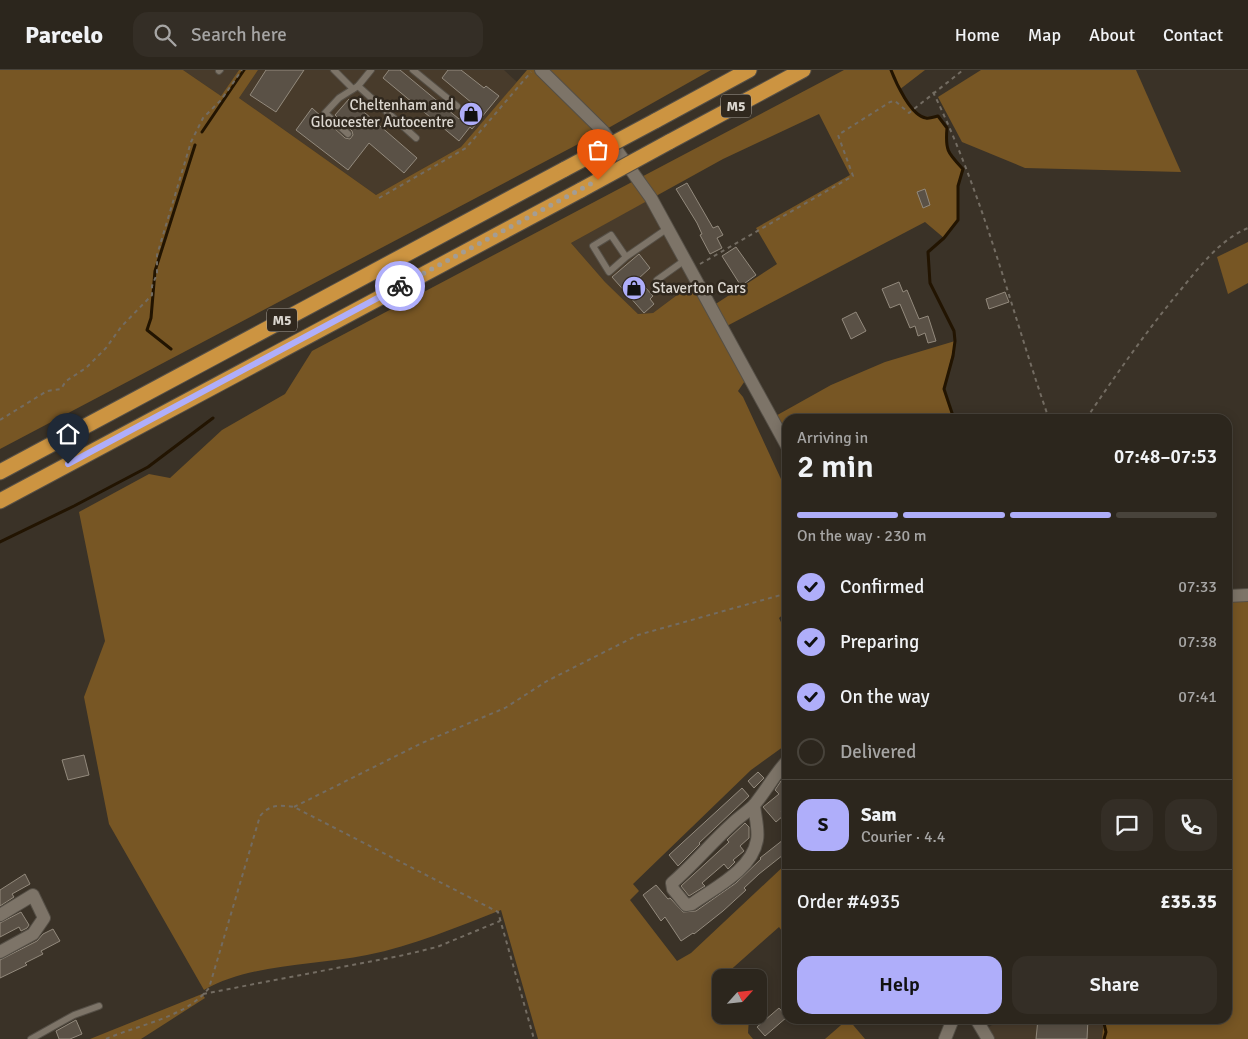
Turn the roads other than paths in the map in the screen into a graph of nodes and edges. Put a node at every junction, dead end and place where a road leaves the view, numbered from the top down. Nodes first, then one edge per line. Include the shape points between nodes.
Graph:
1 (334, 70) edge
2 (371, 70) edge
3 (413, 70) edge
4 (541, 70) edge
5 (749, 70) edge
6 (803, 70) edge
7 (356, 88) junction
8 (457, 106) dead end
9 (348, 134) dead end
10 (416, 138) dead end
11 (669, 227) junction
12 (626, 257) junction
13 (689, 264) junction
14 (657, 280) dead end
15 (782, 437) edge
16 (0, 472) edge
17 (0, 501) edge
18 (1248, 595) edge
19 (1232, 596) edge
20 (782, 766) edge
21 (754, 805) junction
22 (0, 915) edge
23 (0, 952) edge
24 (99, 1006) dead end
25 (951, 1024) edge
26 (979, 1024) edge
27 (31, 1039) edge
28 (945, 1039) edge
29 (988, 1039) edge

1 - 7 lane
2 - 7 lane
3 - 8 lane
4 - 11 street via 603,131
5 - 16 highway, M5, bridge
6 - 17 highway, M5, bridge
7 - 9 lane via 339,98 325,113
7 - 10 lane
11 - 12 lane
11 - 13 street
12 - 12 lane via 609,272 593,246 611,235
13 - 14 lane
13 - 15 street
18 - 19 street
20 - 21 street
21 - 21 street via 672,883 672,889 686,905 692,904 741,868 752,852 757,840
22 - 23 street via 33,895 44,918 33,934
24 - 27 lane via 74,1015
25 - 28 street
26 - 29 street

